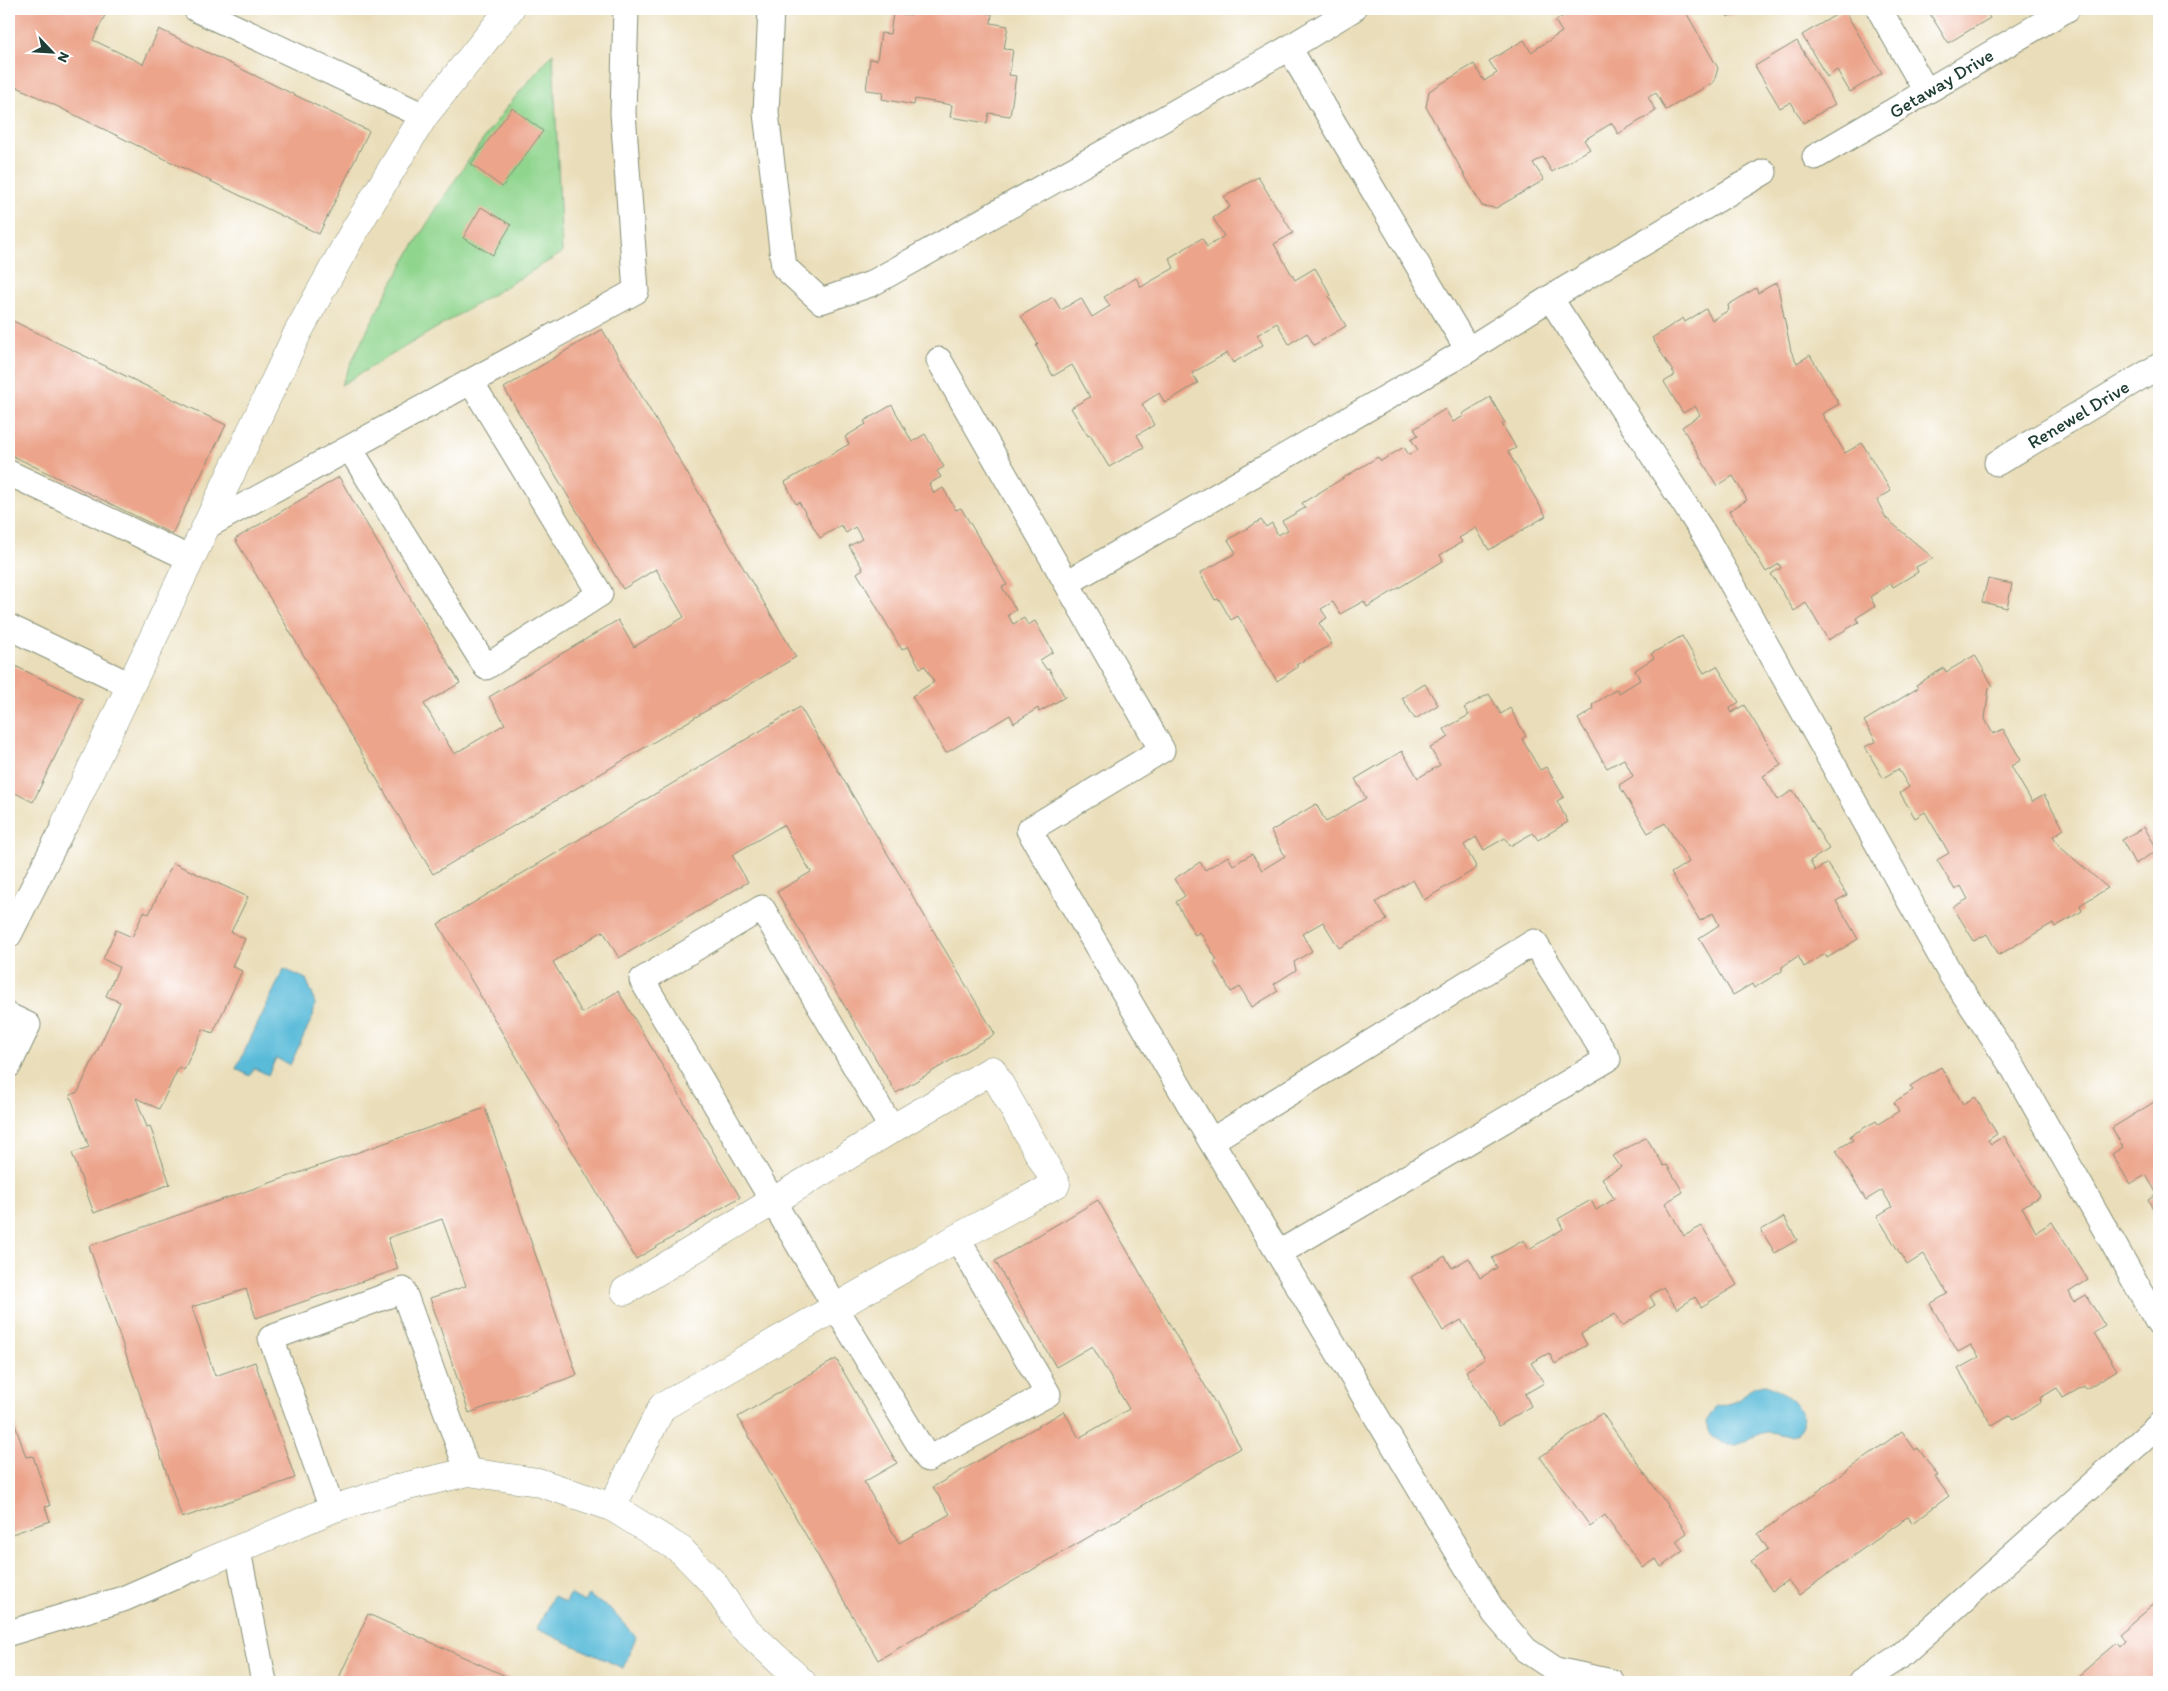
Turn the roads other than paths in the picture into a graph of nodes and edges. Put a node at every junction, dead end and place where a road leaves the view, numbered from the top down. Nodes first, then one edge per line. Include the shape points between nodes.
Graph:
1 (196, 9) edge
2 (510, 9) edge
3 (626, 9) edge
4 (771, 9) edge
5 (1353, 9) edge
6 (1879, 9) edge
7 (2067, 9) edge
8 (1289, 48) junction
9 (1926, 91) junction
10 (424, 116) junction
11 (1815, 157) dead end
12 (1764, 172) dead end
13 (1550, 298) junction
14 (1468, 350) junction
15 (939, 360) dead end
16 (2159, 366) edge
17 (471, 382) junction
18 (350, 449) junction
19 (1997, 463) dead end
20 (9, 473) edge
21 (207, 526) junction
22 (191, 559) junction
23 (1067, 583) junction
24 (9, 627) edge
25 (130, 685) junction
26 (66, 822) joint
27 (15, 908) edge
28 (9, 935) edge
29 (9, 1016) edge
30 (9, 1065) edge
31 (892, 1129) junction
32 (1211, 1141) junction
33 (773, 1202) junction
34 (957, 1238) junction
35 (1279, 1254) junction
36 (626, 1291) dead end
37 (836, 1308) junction
38 (2159, 1324) edge
39 (2159, 1425) edge
40 (468, 1472) junction
41 (612, 1507) junction
42 (332, 1509) junction
43 (238, 1551) junction
44 (201, 1565) joint
45 (9, 1634) edge
46 (264, 1682) edge
47 (802, 1682) edge
48 (1612, 1682) edge
49 (1861, 1682) edge

1 - 10 lane
2 - 10 street
3 - 17 lane via 623,113 636,291
4 - 8 lane via 766,113 784,267 821,301 871,284
5 - 8 lane
6 - 9 lane
7 - 9 lane, Getaway Drive
8 - 14 lane
9 - 11 lane, Getaway Drive
10 - 21 street via 354,231 298,332
12 - 13 lane
13 - 14 lane
13 - 38 lane via 1704,534 1950,973 2014,1069
14 - 23 lane
15 - 23 lane
16 - 19 lane, Renewel Drive
17 - 18 lane
17 - 18 lane via 600,594 486,667
18 - 21 lane
20 - 22 lane
21 - 22 street
22 - 25 street
23 - 32 lane via 1162,750 1029,830
24 - 25 lane
25 - 26 street
26 - 27 lane
27 - 28 lane
29 - 30 lane via 28,1025
31 - 33 street
31 - 33 lane via 762,908 642,980
31 - 34 street via 992,1070 1056,1184
32 - 35 lane
32 - 35 lane via 1534,942 1608,1059
33 - 36 street
33 - 37 lane
34 - 37 street
34 - 37 lane via 1048,1394 928,1459
35 - 48 lane via 1495,1614 1526,1650 1556,1670
37 - 41 street via 662,1408
39 - 49 lane via 1898,1658
40 - 41 street via 538,1482
40 - 42 street via 399,1488
40 - 42 lane via 403,1290 271,1338
41 - 47 street via 681,1550 714,1584 742,1626
42 - 43 street
43 - 44 street
43 - 46 lane
44 - 45 lane via 124,1599

